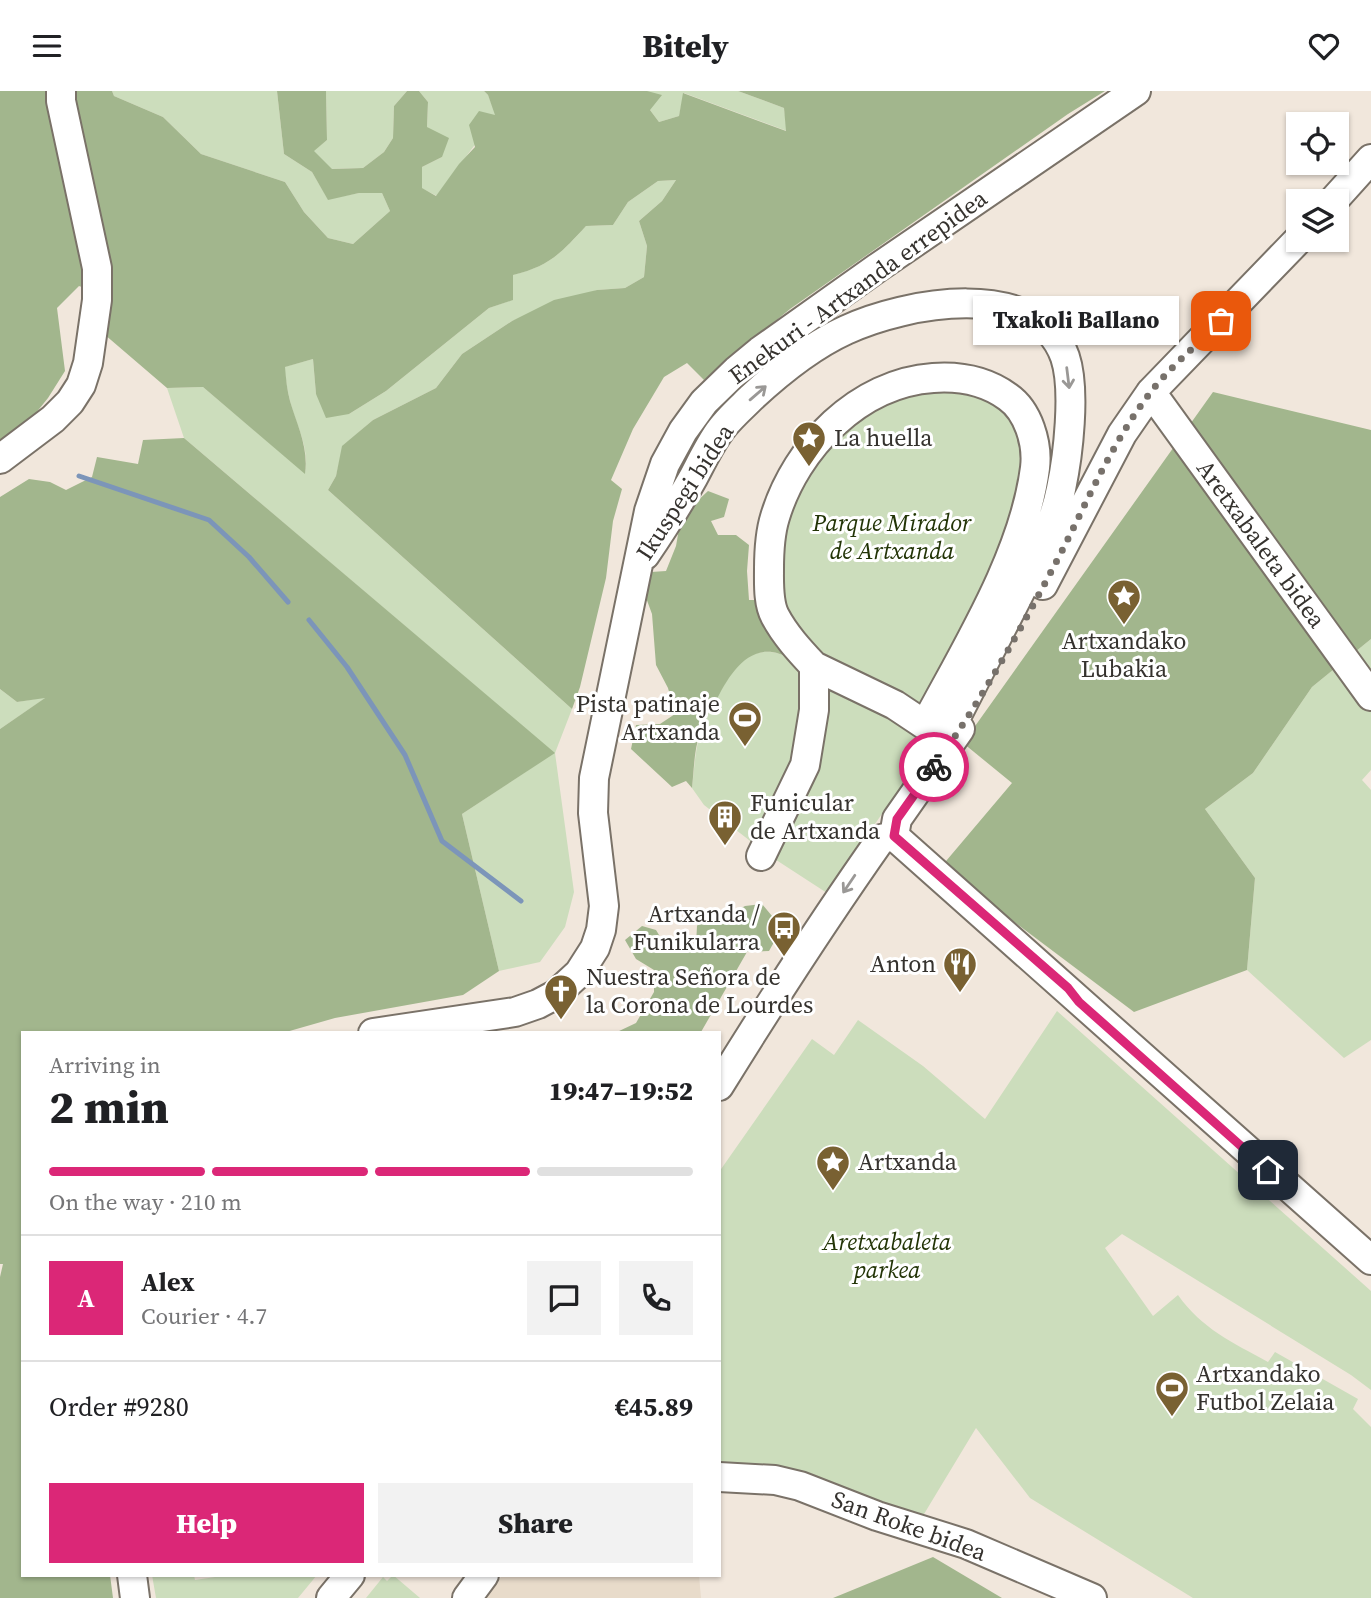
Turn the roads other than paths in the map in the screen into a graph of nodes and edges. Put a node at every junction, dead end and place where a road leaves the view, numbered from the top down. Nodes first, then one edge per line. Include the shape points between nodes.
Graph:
1 (61, 91) edge
2 (1136, 91) edge
3 (1371, 159) edge
4 (1344, 189) edge
5 (1286, 252) edge
6 (1151, 392) junction
7 (0, 459) edge
8 (636, 569) junction
9 (814, 666) junction
10 (1371, 696) edge
11 (950, 744) junction
12 (894, 836) junction
13 (761, 856) dead end
14 (386, 1031) edge
15 (721, 1083) edge
16 (1371, 1260) edge
17 (721, 1477) edge
18 (132, 1577) edge
19 (348, 1577) edge
20 (483, 1577) edge
21 (135, 1598) edge
22 (331, 1598) edge
23 (467, 1598) edge
24 (1092, 1598) edge

1 - 7 street via 97,268 88,363 70,403
2 - 8 street, Enekuri - Artxanda errepidea via 737,370 704,402 665,464
3 - 4 street
5 - 6 street
6 - 10 street, Aretxabaleta bidea
6 - 11 street via 1122,434 1055,564
8 -> 11 street, Ikuspegi bidea via 719,431 797,360 844,331 882,315 926,306 974,304 1012,309 1034,319 1051,334 1065,357 1070,421 1062,489 1040,552 952,725
8 - 14 street, Enekuri - Artxanda errepidea via 594,778 593,813 604,907 595,948 579,973 538,1004 514,1012
9 - 9 street via 774,615 769,587 775,517 794,475 827,429 879,391 911,379 953,376 992,385 1016,402 1028,421 1035,465 1024,522 925,725 895,705
9 - 13 street via 814,710 805,765
11 - 12 street via 897,819
12 -> 15 street via 881,839 862,866
12 - 16 street
17 - 24 street, San Roke bidea via 800,1486 967,1544
18 - 21 street
19 - 22 street
20 - 23 street

